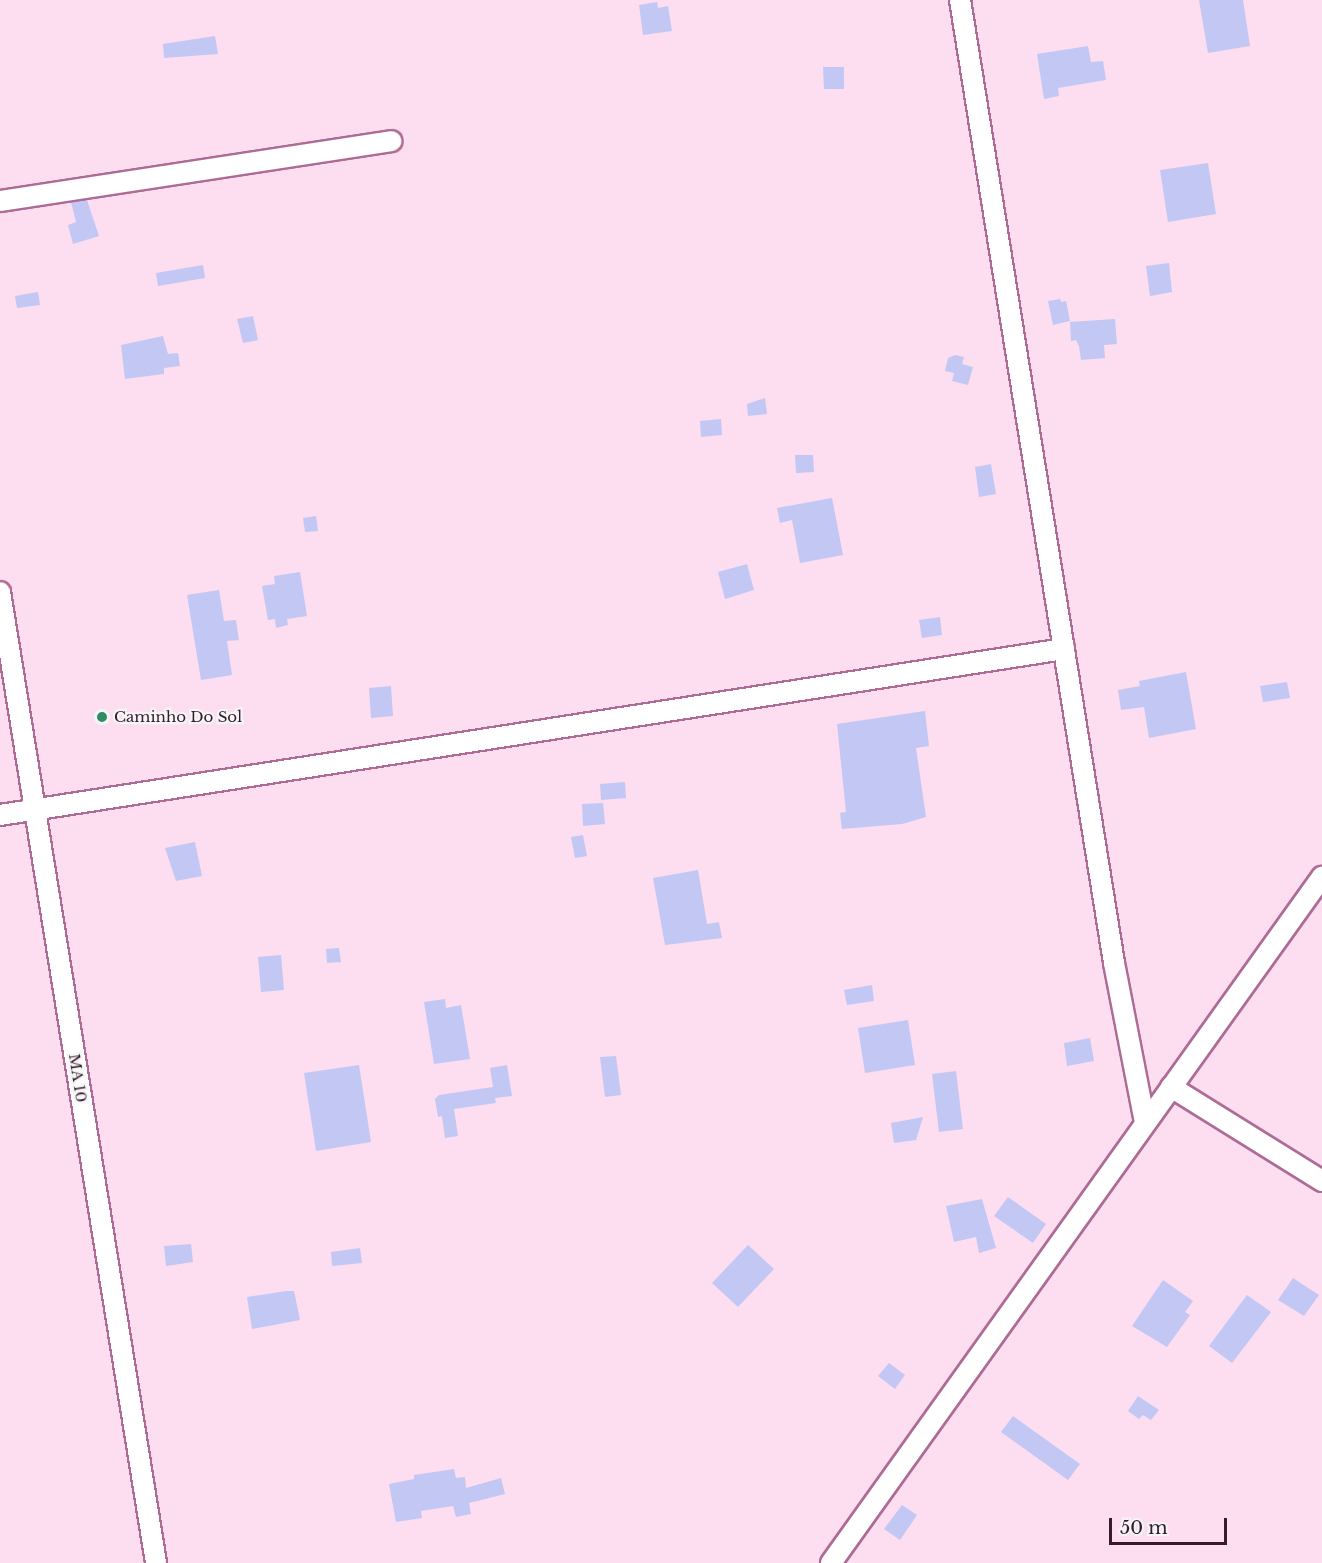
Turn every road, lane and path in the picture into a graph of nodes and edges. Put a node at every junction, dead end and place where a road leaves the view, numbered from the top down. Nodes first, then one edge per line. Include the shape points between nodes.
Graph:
1 (960, 0) edge
2 (391, 141) dead end
3 (0, 201) edge
4 (0, 592) edge
5 (1064, 649) junction
6 (35, 810) junction
7 (0, 816) edge
8 (1322, 878) edge
9 (1171, 1087) junction
10 (1145, 1122) junction
11 (1322, 1181) edge
12 (156, 1563) edge
13 (831, 1563) edge

1 - 5 street
2 - 3 street
4 - 6 street, MA 10
5 - 6 street
5 - 10 street via 1114,963
6 - 7 street
6 - 12 street, MA 10
8 - 9 street
9 - 10 street
9 - 11 street
10 - 13 street

